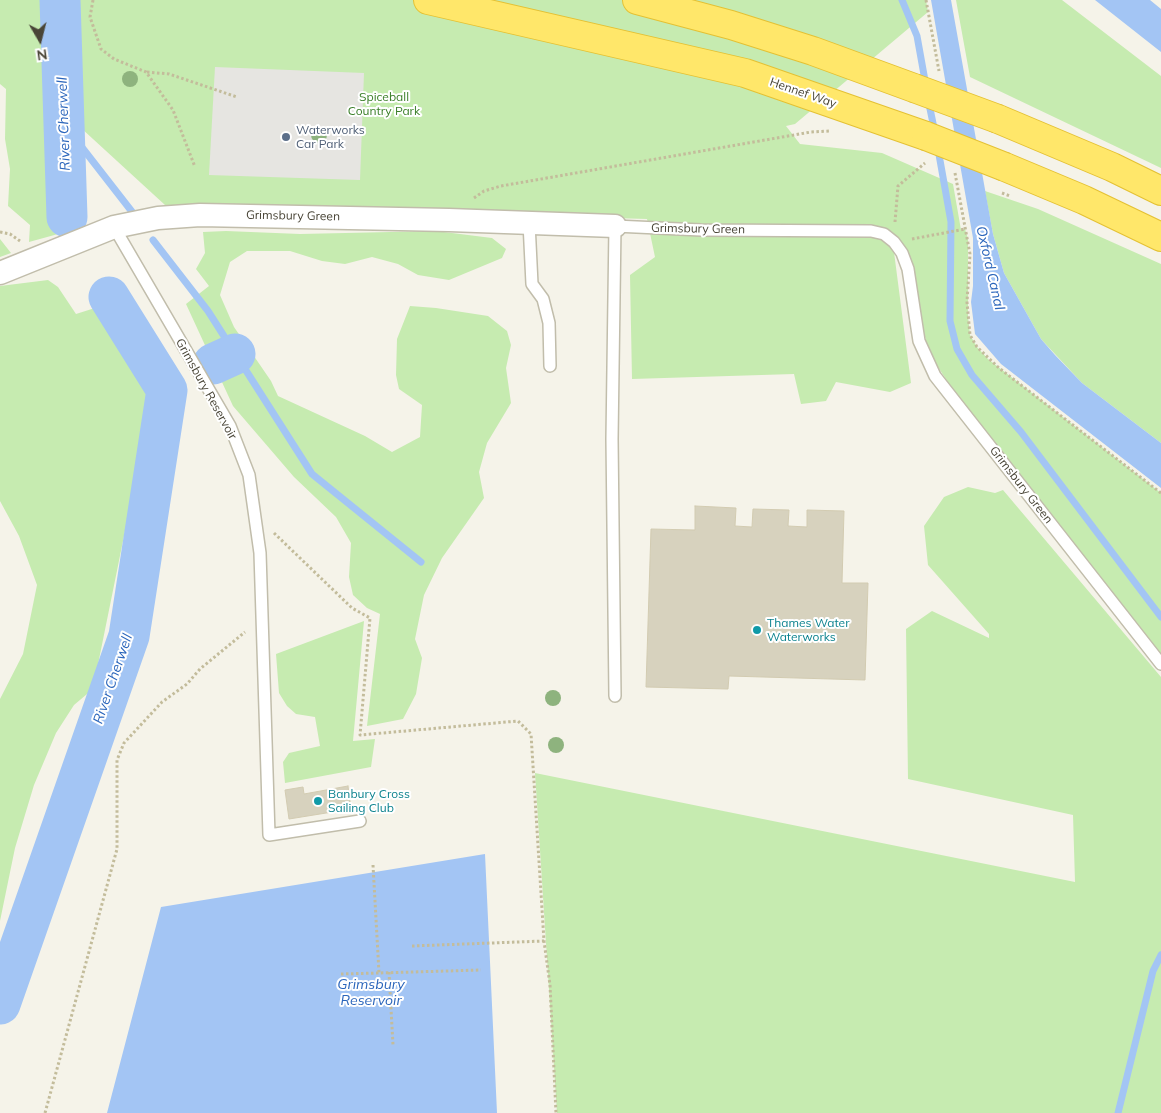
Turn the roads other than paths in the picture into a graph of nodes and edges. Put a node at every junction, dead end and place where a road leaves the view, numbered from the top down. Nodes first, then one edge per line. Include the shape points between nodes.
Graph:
1 (428, 0) edge
2 (637, 0) edge
3 (1161, 191) edge
4 (529, 223) junction
5 (615, 226) junction
6 (110, 229) junction
7 (1161, 237) edge
8 (0, 273) edge
9 (550, 366) dead end
10 (1161, 664) edge
11 (615, 696) dead end
12 (360, 821) dead end

1 - 7 highway, Hennef Way, bridge via 745,73 925,155 1005,167
2 - 3 highway, bridge via 813,51 998,119
4 - 5 street, Grimsbury Green
4 - 6 street, Grimsbury Green via 200,215 158,218
4 - 9 lane via 532,284 543,299 549,323
5 - 10 lane, Grimsbury Green via 701,230 871,230 894,242 908,269 919,341 935,376
5 - 11 lane via 612,439
6 - 8 street, Grimsbury Green
6 - 12 lane, Grimsbury Reservoir via 230,426 249,475 257,521 263,624 269,835

